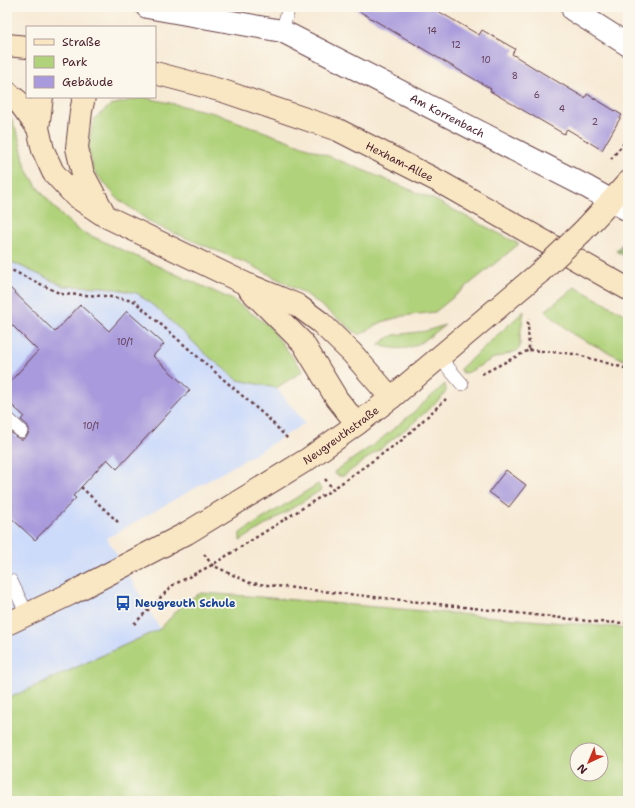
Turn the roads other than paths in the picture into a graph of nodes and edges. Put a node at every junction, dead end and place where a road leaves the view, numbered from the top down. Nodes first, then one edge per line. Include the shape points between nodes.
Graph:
1 (147, 7) edge
2 (288, 7) edge
3 (573, 10) dead end
4 (282, 31) junction
5 (7, 45) edge
6 (628, 45) edge
7 (26, 47) edge
8 (156, 73) edge
9 (7, 92) edge
10 (42, 98) edge
11 (84, 98) edge
12 (38, 128) junction
13 (628, 182) edge
14 (620, 206) edge
15 (105, 216) junction
16 (244, 283) junction
17 (628, 290) edge
18 (439, 357) junction
19 (462, 384) road end
20 (392, 398) junction
21 (7, 418) edge
22 (357, 424) junction
23 (21, 431) dead end
24 (11, 581) dead end
25 (27, 614) junction
26 (7, 624) edge

1 - 4 street, Am Korrenbach
2 - 4 lane
3 - 6 street
4 - 14 street, Am Korrenbach
5 - 7 street
8 - 17 street, Hexham-Allee via 223,91 338,130 440,182
9 - 12 street via 18,101
10 - 12 street
11 - 15 street via 77,148 83,174
12 - 15 street via 43,150 53,172 75,196
13 - 14 street, Neugreuthstraße
14 - 18 street, Neugreuthstraße, bridge via 582,232 539,273
15 - 16 street
16 - 20 street via 297,305 314,318 352,353
16 - 22 street via 303,343
18 - 19 lane
18 - 20 street, Neugreuthstraße
20 - 22 street, Neugreuthstraße
21 - 23 lane
22 - 25 street, Neugreuthstraße via 308,459 187,533
24 - 25 lane
25 - 26 street, Neugreuthstraße

